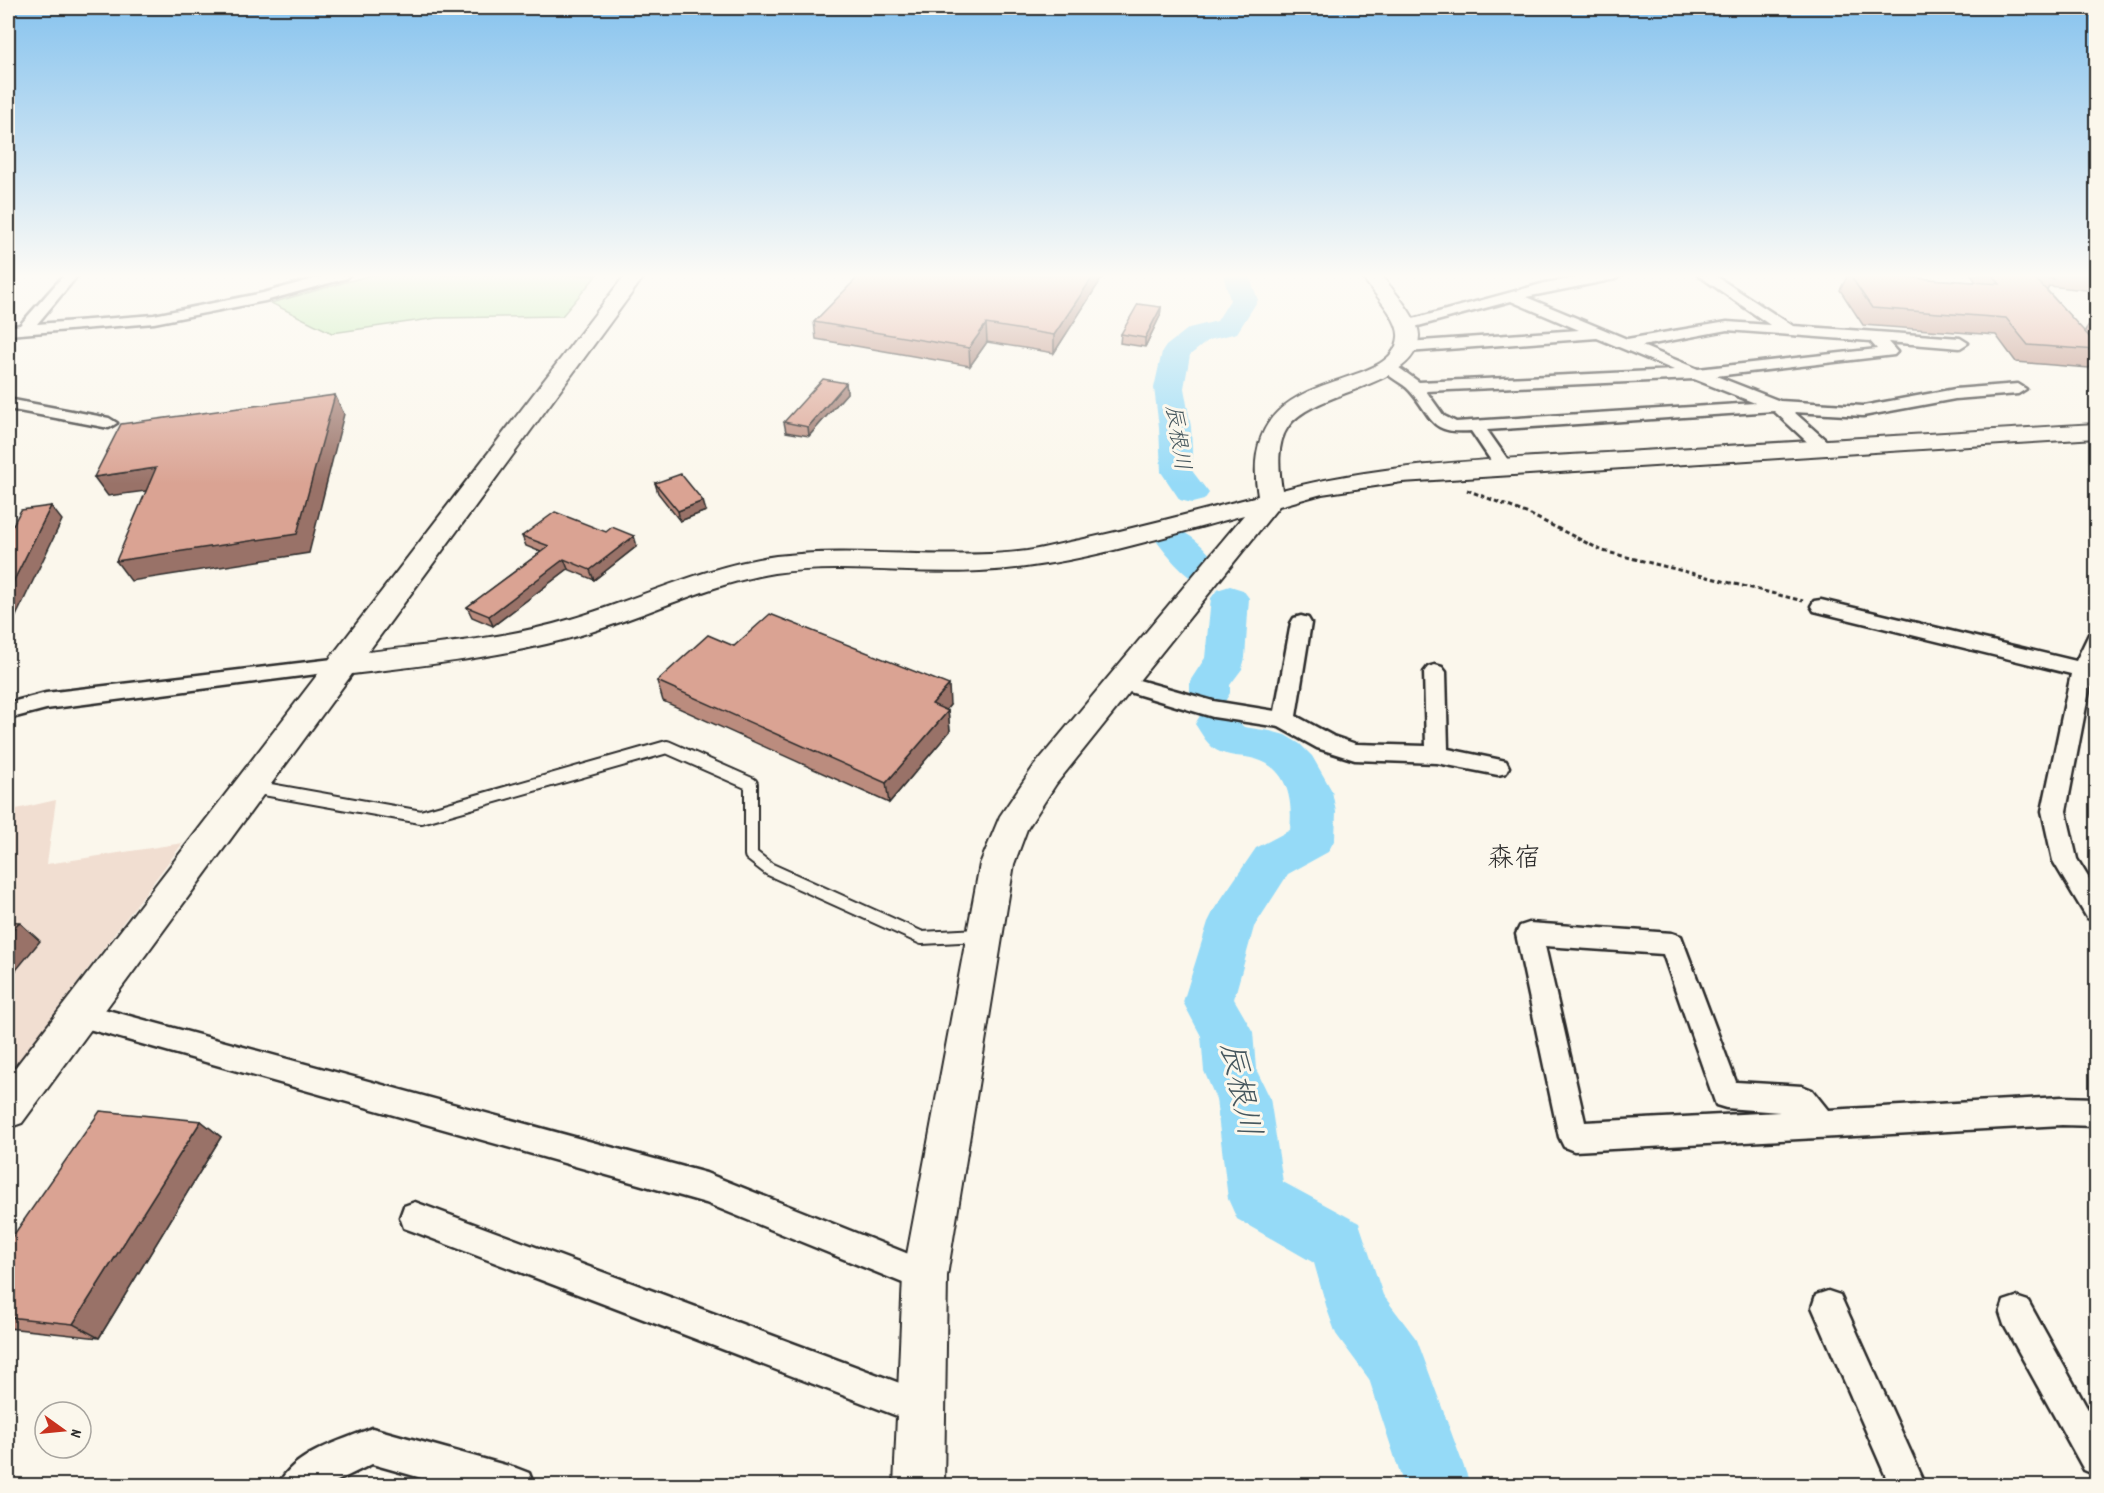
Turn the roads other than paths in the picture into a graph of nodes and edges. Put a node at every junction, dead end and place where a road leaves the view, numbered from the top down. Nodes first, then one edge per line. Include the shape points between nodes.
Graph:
1 (582, 345) edge
2 (1402, 345) edge
3 (1628, 345) edge
4 (1882, 345) edge
5 (1389, 368) junction
6 (1696, 374) junction
7 (1416, 387) junction
8 (2018, 389) dead end
9 (8, 404) edge
10 (1778, 406) junction
11 (109, 423) dead end
12 (1475, 424) junction
13 (2097, 432) edge
14 (1823, 447) junction
15 (1504, 466) junction
16 (1271, 499) junction
17 (1821, 606) road end
18 (1301, 623) dead end
19 (2097, 639) edge
20 (341, 665) junction
21 (2082, 670) junction
22 (1435, 672) dead end
23 (1121, 682) junction
24 (8, 711) edge
25 (1284, 720) junction
26 (1437, 755) junction
27 (1498, 767) dead end
28 (249, 786) junction
29 (2097, 911) edge
30 (985, 934) junction
31 (78, 1014) junction
32 (8, 1109) edge
33 (2097, 1112) edge
34 (1821, 1124) junction
35 (415, 1217) dead end
36 (925, 1276) junction
37 (1828, 1307) dead end
38 (2016, 1313) dead end
39 (921, 1408) junction
40 (2097, 1458) edge
41 (296, 1485) edge
42 (516, 1485) edge
43 (920, 1485) edge
44 (1908, 1485) edge

1 - 20 street
2 - 5 street
3 - 6 street
4 - 6 street via 1889,352
5 - 7 street
5 - 16 street via 1300,405 1278,423 1266,458
6 - 7 street
6 - 10 street
7 - 12 street via 1438,420 1454,427
8 - 10 street via 1955,394 1863,411
9 - 11 street
10 - 12 street
10 - 14 street
12 - 15 street
13 - 14 street
14 - 15 street
15 - 16 street via 1321,487
16 - 20 street via 1118,540 1028,559 774,565 712,579 530,640
16 - 23 street
17 - 21 street
18 - 25 street
19 - 21 street
20 - 24 street via 57,700
20 - 28 street
21 - 29 street via 2054,811 2065,861
22 - 26 street
23 - 25 street via 1213,709
23 - 30 street via 1045,775 1012,825 997,864
25 - 26 street via 1325,742 1355,752
26 - 27 street
28 - 30 lane via 421,816 667,747 751,784 751,855 769,868 922,938
28 - 31 street
30 - 36 street
31 - 32 street
31 - 36 street via 706,1188
33 - 34 street
34 - 34 street via 1802,1100 1726,1095 1672,944 1529,933 1574,1137
35 - 39 street
36 - 39 street
37 - 44 street
38 - 40 street
39 - 43 street
41 - 42 street via 321,1468 372,1446

